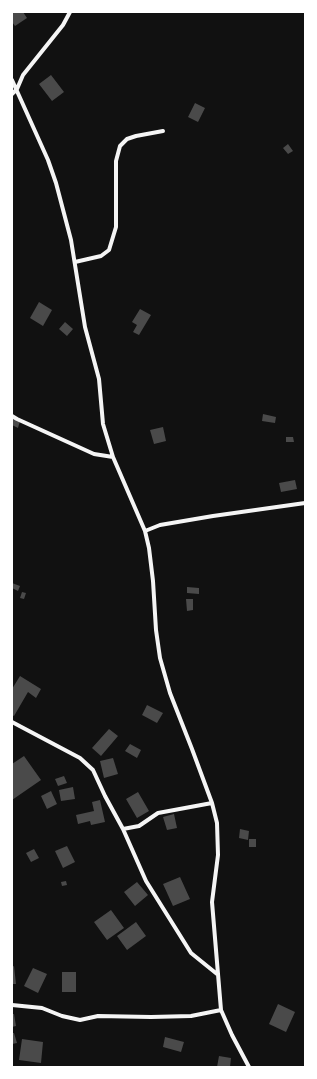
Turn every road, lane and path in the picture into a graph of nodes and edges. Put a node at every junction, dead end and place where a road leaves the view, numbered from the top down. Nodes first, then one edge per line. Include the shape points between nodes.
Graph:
1 (70, 12) edge
2 (12, 80) edge
3 (17, 89) junction
4 (12, 94) edge
5 (163, 131) dead end
6 (76, 262) junction
7 (12, 416) edge
8 (113, 457) junction
9 (305, 503) edge
10 (145, 531) junction
11 (12, 722) edge
12 (212, 803) junction
13 (123, 829) junction
14 (218, 974) junction
15 (12, 1005) edge
16 (221, 1010) junction
17 (249, 1067) edge

1 - 3 street via 63,25 23,75
2 - 3 street
3 - 4 street
3 - 6 street via 56,183
5 - 6 street via 127,139 120,146 116,161 116,227 109,250 101,256
6 - 8 street via 85,326 98,379 103,424
7 - 8 street via 94,454
8 - 10 street
9 - 10 street via 213,516
10 - 12 street via 153,581 160,658 170,693
11 - 13 street via 80,758 93,770
12 - 13 street via 158,813 139,826
12 - 14 street via 217,823 218,855 212,902
13 - 14 street via 146,881 191,953
14 - 16 street
15 - 16 street via 42,1008 80,1020 98,1016 191,1016
16 - 17 street

